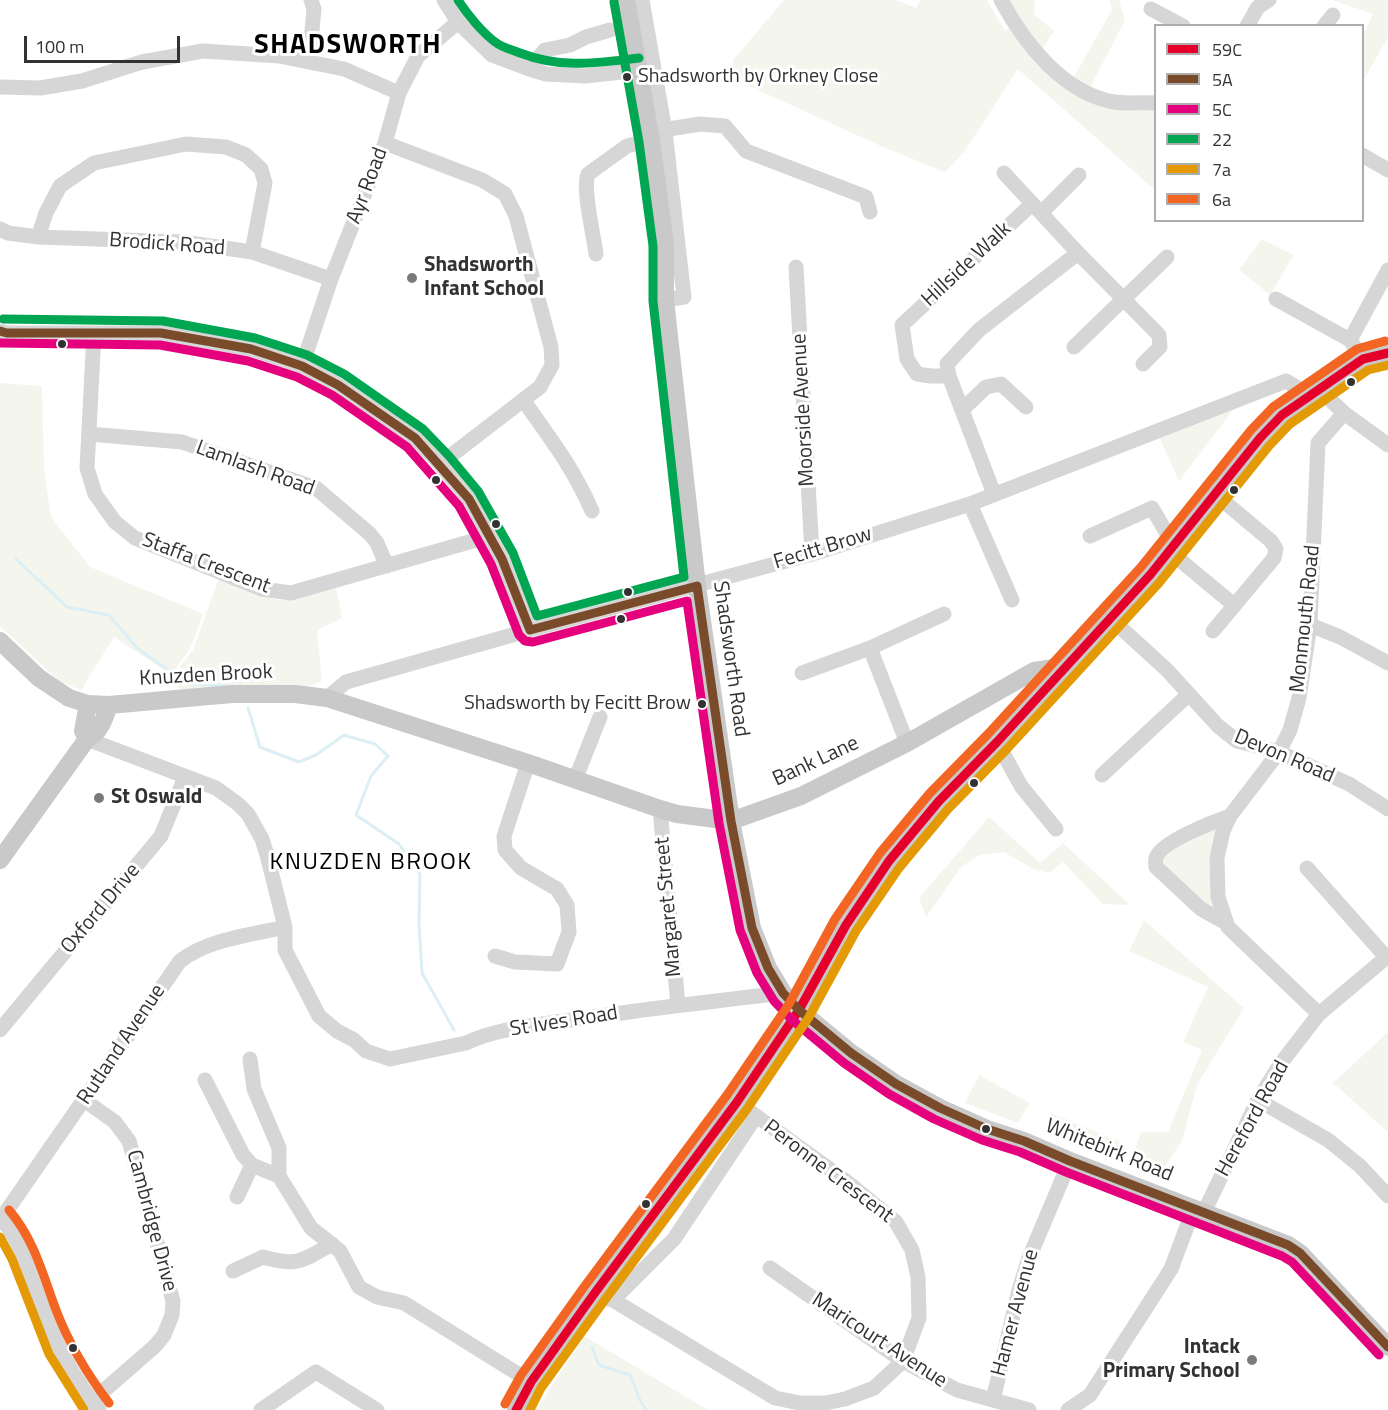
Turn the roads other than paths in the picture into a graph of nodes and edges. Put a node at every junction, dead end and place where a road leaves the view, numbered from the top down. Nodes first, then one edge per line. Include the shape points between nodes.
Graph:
1 (311, 0) edge
2 (444, 0) edge
3 (626, 0) edge
4 (642, 0) edge
5 (1001, 0) edge
6 (1269, 0) edge
7 (1151, 9) dead end
8 (458, 22) junction
9 (1179, 24) edge
10 (1248, 24) edge
11 (610, 30) dead end
12 (309, 62) junction
13 (532, 70) junction
14 (640, 70) junction
15 (0, 87) edge
16 (399, 93) junction
17 (1154, 103) edge
18 (655, 134) junction
19 (385, 143) junction
20 (1364, 156) edge
21 (1388, 170) edge
22 (1004, 173) dead end
23 (1080, 175) dead end
24 (1036, 208) junction
25 (870, 212) dead end
26 (0, 229) edge
27 (38, 237) junction
28 (252, 252) junction
29 (1078, 253) junction
30 (596, 254) dead end
31 (1167, 257) dead end
32 (796, 267) dead end
33 (1388, 270) edge
34 (331, 279) junction
35 (1123, 299) junction
36 (1276, 299) dead end
37 (0, 331) edge
38 (94, 333) junction
39 (1350, 340) junction
40 (1074, 347) dead end
41 (1388, 353) edge
42 (1363, 359) junction
43 (1143, 364) dead end
44 (302, 366) junction
45 (949, 376) junction
46 (1314, 392) junction
47 (524, 401) junction
48 (1026, 407) dead end
49 (963, 410) junction
50 (1344, 413) junction
51 (89, 434) junction
52 (1387, 443) edge
53 (440, 464) junction
54 (994, 494) junction
55 (1215, 494) junction
56 (970, 504) junction
57 (592, 511) dead end
58 (490, 536) junction
59 (1090, 536) dead end
60 (1172, 548) junction
61 (812, 554) junction
62 (387, 566) junction
63 (697, 586) junction
64 (1012, 600) dead end
65 (1234, 605) junction
66 (944, 614) dead end
67 (1110, 618) junction
68 (1310, 625) junction
69 (530, 630) junction
70 (1213, 632) dead end
71 (0, 641) edge
72 (870, 648) junction
73 (1388, 663) edge
74 (1060, 672) junction
75 (802, 673) dead end
76 (1188, 695) junction
77 (327, 698) junction
78 (88, 704) junction
79 (109, 705) junction
80 (600, 717) dead end
81 (87, 739) junction
82 (997, 742) junction
83 (907, 743) junction
84 (1279, 752) junction
85 (528, 763) junction
86 (1102, 775) dead end
87 (185, 777) junction
88 (575, 780) junction
89 (660, 809) junction
90 (1388, 809) edge
91 (1230, 816) junction
92 (731, 821) junction
93 (1056, 829) dead end
94 (0, 860) edge
95 (1307, 868) dead end
96 (1226, 923) junction
97 (285, 927) junction
98 (495, 956) dead end
99 (1387, 957) edge
100 (783, 993) junction
101 (678, 1005) junction
102 (799, 1010) junction
103 (1319, 1014) junction
104 (0, 1030) edge
105 (250, 1059) dead end
106 (205, 1080) dead end
107 (84, 1100) junction
108 (1258, 1100) junction
109 (737, 1102) junction
110 (756, 1116) junction
111 (1070, 1161) junction
112 (252, 1165) junction
113 (279, 1176) junction
114 (1388, 1196) edge
115 (237, 1197) dead end
116 (1199, 1210) junction
117 (1, 1219) edge
118 (332, 1244) junction
119 (770, 1268) dead end
120 (233, 1271) dead end
121 (594, 1294) junction
122 (613, 1300) junction
123 (1388, 1347) edge
124 (903, 1361) junction
125 (531, 1382) junction
126 (993, 1400) junction
127 (95, 1406) edge
128 (261, 1410) edge
129 (377, 1410) edge
130 (516, 1410) edge
131 (1029, 1410) edge
132 (1068, 1410) edge

1 - 12 street via 314,9
2 - 8 street
3 - 14 main road, Shadsworth Road
4 - 18 street, Shadsworth Road
5 - 17 street via 1031,47 1055,72 1088,93 1114,102
6 - 10 street via 1258,7
7 - 9 street
8 - 13 street via 492,55
8 - 16 street, Ayr Road via 418,56
11 - 13 street via 545,50
12 - 15 street via 203,51 142,62 82,81 40,88
12 - 16 street via 344,69
13 - 14 street via 585,76
14 - 18 main road, Shadsworth Road
16 - 19 street, Ayr Road
18 - 25 street via 700,124 725,126 746,151 866,197
18 - 30 street via 627,146 588,174 587,195
18 - 63 main road, Shadsworth Road via 665,245 665,300
19 - 34 street, Ayr Road
19 - 47 street via 482,180 510,201 552,358 545,380
20 - 21 street
22 - 24 street
23 - 24 street, Hillside Walk
24 - 29 street
24 - 45 street, Hillside Walk via 902,325 906,359 917,374
26 - 27 street, Brodick Road
27 - 28 street, Brodick Road via 183,242
27 - 28 street via 60,186 94,163 186,144 226,147 246,155 261,168 265,183
28 - 34 street, Brodick Road
29 - 35 street
29 - 45 street via 979,330 947,364
31 - 35 street
32 - 61 street, Moorside Avenue
33 - 39 street
34 - 44 street, Ayr Road
35 - 40 street
35 - 43 street via 1159,335 1160,347
36 - 39 street
37 - 38 street
38 - 44 street via 161,333 251,349
38 - 51 street, Staffa Crescent
39 - 42 street
41 - 42 main road
42 - 46 main road
44 - 53 street via 392,421
45 - 49 street
46 - 50 street
46 - 54 street, Fecitt Brow via 1286,381
46 - 55 main road via 1282,415
47 - 53 street
47 - 57 street via 563,453
48 - 49 street via 1001,384 986,387
49 - 54 street
50 - 52 street
50 - 68 street, Monmouth Road via 1318,443
51 - 62 street, Lamlash Road via 182,442 316,488 370,534
51 - 62 street, Staffa Crescent via 87,468 95,494 115,522 135,538 262,589 291,593
53 - 58 street via 469,499
54 - 56 street, Fecitt Brow
55 - 60 main road
55 - 65 street via 1276,549 1274,558
56 - 61 street, Fecitt Brow
56 - 64 street
58 - 62 street, Staffa Crescent
58 - 69 street
59 - 60 street via 1152,508
60 - 65 street
60 - 67 main road
61 - 63 street, Fecitt Brow
63 - 69 street, Fecitt Brow
63 - 92 main road, Shadsworth Road
65 - 70 street
66 - 72 street
67 - 74 main road
67 - 76 street, Devon Road via 1167,670
68 - 73 street
68 - 84 street, Monmouth Road via 1299,698
69 - 77 street, Fecitt Brow via 346,682
71 - 78 main road via 39,678 69,698
72 - 75 street
72 - 83 street
74 - 82 main road
74 - 83 main road, Bank Lane via 1054,668 1034,671
76 - 84 street, Devon Road via 1237,741
76 - 86 street
77 - 79 main road, Knuzden Brook via 232,694
77 - 85 main road, Bank Lane
78 - 79 main road, Knuzden Brook
78 - 81 main road via 83,731
79 - 81 main road via 100,728
80 - 88 street
81 - 87 street, St Ives Road
81 - 94 main road
82 - 93 street via 1021,786
82 - 102 main road via 939,801 889,861 846,925
83 - 92 main road, Bank Lane via 801,796
84 - 90 street, Devon Road via 1349,784
84 - 91 street, Monmouth Road
85 - 88 main road, Bank Lane
85 - 98 street via 504,836 505,850 521,868 557,889 567,905 569,932 557,964 515,962
87 - 97 street, St Ives Road via 227,795 255,824
87 - 104 street, Oxford Drive via 161,836
88 - 89 main road, Bank Lane
89 - 92 main road, Bank Lane
89 - 101 street, Margaret Street
91 - 96 street, Monmouth Road via 1217,858 1218,897
91 - 96 street, Monmouth Road via 1201,826 1161,849 1156,858 1156,867 1201,909
92 - 100 main road, Shadsworth Road via 752,928
95 - 99 street, Hereford Road
96 - 103 street, Monmouth Road
97 - 101 street, St Ives Road via 285,950 319,1016 366,1051 390,1059 513,1029
97 - 107 street, Rutland Avenue via 221,941 180,961
99 - 103 street, Hereford Road
100 - 101 street, St Ives Road
100 - 102 main road, Shadsworth Road
102 - 109 main road
102 - 111 main road, Whitebirk Road via 851,1053 939,1108
103 - 108 street, Hereford Road
105 - 113 street via 254,1089 279,1148
106 - 112 street via 243,1155
107 - 117 street, Rutland Avenue
107 - 127 street, Cambridge Drive via 116,1122 129,1141 173,1301 164,1335
108 - 114 street via 1328,1140
108 - 116 street, Hereford Road
109 - 110 street, Peronne Crescent
109 - 121 main road
110 - 122 street via 674,1239
110 - 124 street, Peronne Crescent via 896,1222 912,1250 918,1277 919,1318
111 - 116 main road, Whitebirk Road
111 - 126 street, Hamer Avenue via 1029,1258
112 - 113 street
112 - 115 street
113 - 118 street via 311,1227
116 - 123 main road, Whitebirk Road via 1300,1253
116 - 132 street via 1171,1269 1090,1395
117 - 127 street via 18,1245 50,1329
118 - 120 street via 302,1261 283,1263 263,1257
118 - 125 street via 340,1251 359,1287 377,1297 404,1303
119 - 124 street, Maricourt Avenue
121 - 122 street, Peronne Crescent
121 - 125 main road
122 - 124 street, Peronne Crescent via 783,1400 825,1403 845,1399 874,1388
124 - 126 street, Maricourt Avenue via 957,1390
125 - 130 main road
126 - 131 street, Maricourt Avenue
128 - 129 street via 316,1372

